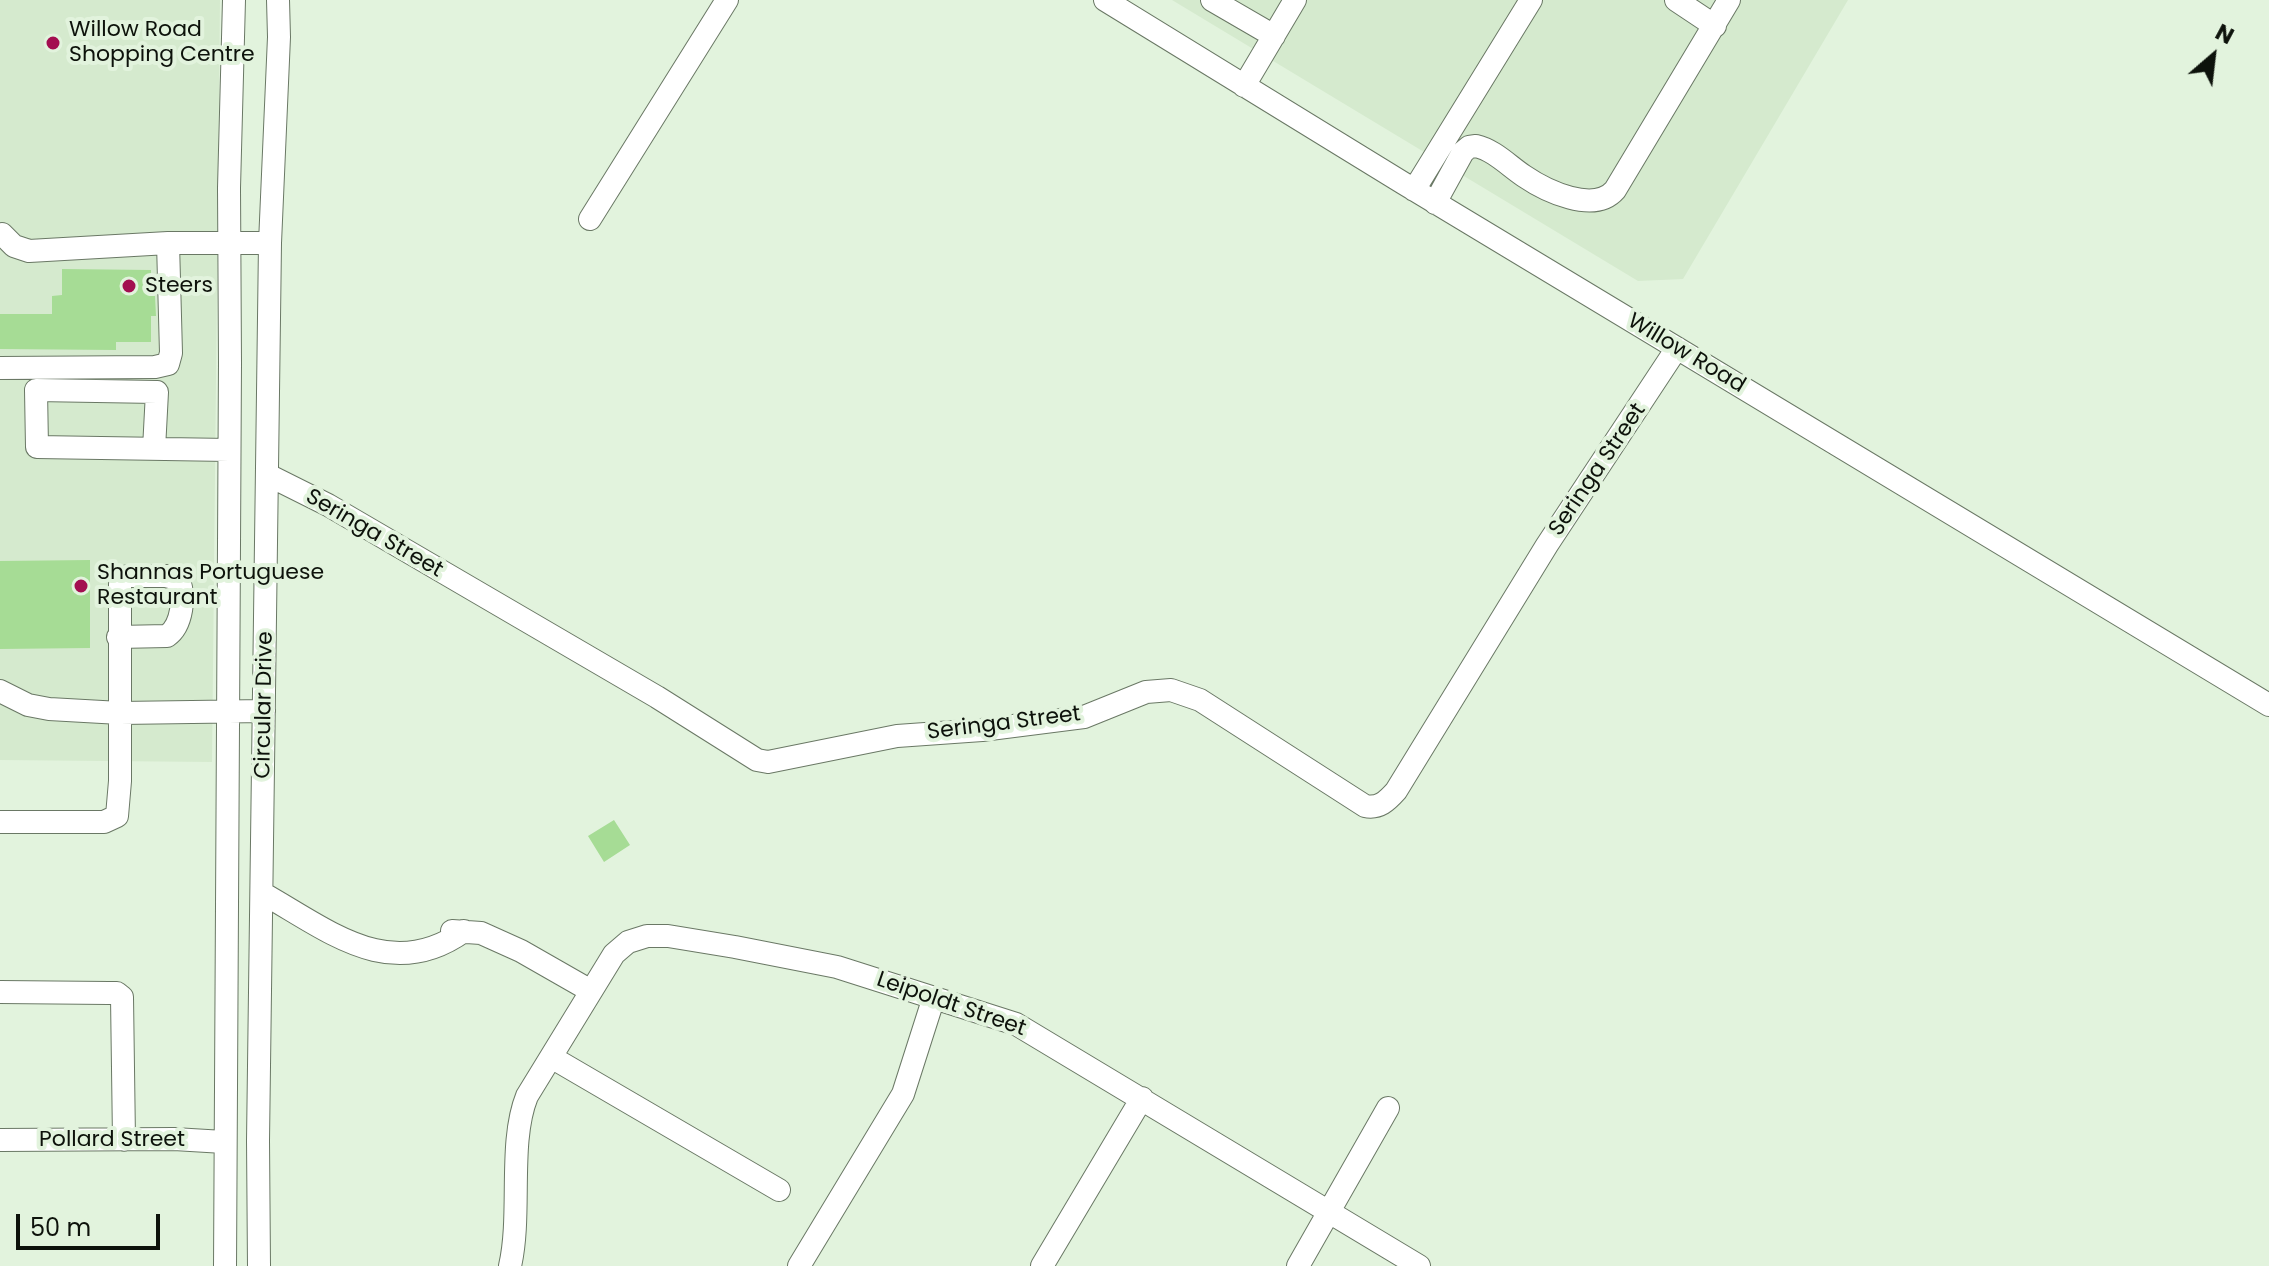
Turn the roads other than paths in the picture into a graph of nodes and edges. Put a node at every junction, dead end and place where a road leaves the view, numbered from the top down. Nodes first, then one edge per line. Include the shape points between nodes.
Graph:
1 (234, 0) edge
2 (278, 0) edge
3 (727, 0) edge
4 (1105, 0) edge
5 (1212, 0) edge
6 (1531, 0) edge
7 (1676, 0) edge
8 (1729, 0) edge
9 (1285, 4) edge
10 (1715, 26) junction
11 (1274, 36) junction
12 (1244, 86) junction
13 (1414, 190) junction
14 (1435, 203) junction
15 (590, 219) dead end
16 (2, 234) dead end
17 (168, 243) junction
18 (230, 243) junction
19 (270, 243) junction
20 (1677, 348) junction
21 (0, 368) edge
22 (154, 449) junction
23 (229, 450) junction
24 (268, 475) junction
25 (118, 637) dead end
26 (0, 691) edge
27 (2269, 705) edge
28 (264, 711) junction
29 (227, 712) junction
30 (120, 713) junction
31 (0, 822) edge
32 (262, 893) junction
33 (439, 931) dead end
34 (464, 931) junction
35 (591, 991) junction
36 (0, 992) edge
37 (934, 997) junction
38 (551, 1057) junction
39 (1142, 1098) junction
40 (1388, 1108) dead end
41 (0, 1140) edge
42 (124, 1140) junction
43 (224, 1142) junction
44 (779, 1190) dead end
45 (1330, 1212) junction
46 (225, 1266) edge
47 (259, 1266) edge
48 (510, 1266) edge
49 (799, 1266) edge
50 (1042, 1266) edge
51 (1298, 1266) edge
52 (1419, 1266) edge

1 - 18 street, Circular Drive
2 - 19 street, Circular Drive
3 - 15 street
4 - 12 street, Willow Road
5 - 11 street
6 - 13 street
7 - 10 street
8 - 10 street
9 - 11 street
10 - 14 street via 1605,200 1573,198 1543,186 1476,146 1463,152
11 - 12 street
12 - 13 street, Willow Road
13 - 14 street, Willow Road
14 - 20 street, Willow Road
16 - 17 street via 29,251
17 - 18 street
17 - 21 street via 168,364
18 - 19 street
18 - 23 street, Circular Drive
19 - 24 street, Circular Drive
20 - 24 street, Seringa Street via 1547,545 1396,791 1372,808 1200,700 1171,690 1128,697 1084,717 897,736 757,760 328,505
20 - 27 street, Willow Road
22 - 22 street via 37,447 36,390 157,392
22 - 23 street
23 - 29 street, Circular Drive
24 - 28 street, Circular Drive
25 - 30 street
26 - 30 street via 49,709
28 - 29 street
28 - 32 street, Circular Drive
29 - 30 street
29 - 43 street, Circular Drive
30 - 31 street via 119,806 113,819
32 - 34 street via 350,942 385,954 429,950
32 - 47 street, Circular Drive
33 - 34 street
34 - 35 street via 521,951
35 - 37 street, Leipoldt Street via 628,942 668,936 820,963
35 - 38 street, Leipoldt Street
36 - 42 street via 122,997
37 - 39 street, Leipoldt Street via 1028,1030
37 - 49 street via 903,1094
38 - 44 street
38 - 48 street, Leipoldt Street via 520,1115
39 - 45 street, Leipoldt Street
39 - 50 street
40 - 45 street
41 - 42 street, Pollard Street
42 - 43 street, Pollard Street
43 - 46 street, Circular Drive
45 - 51 street
45 - 52 street, Leipoldt Street

